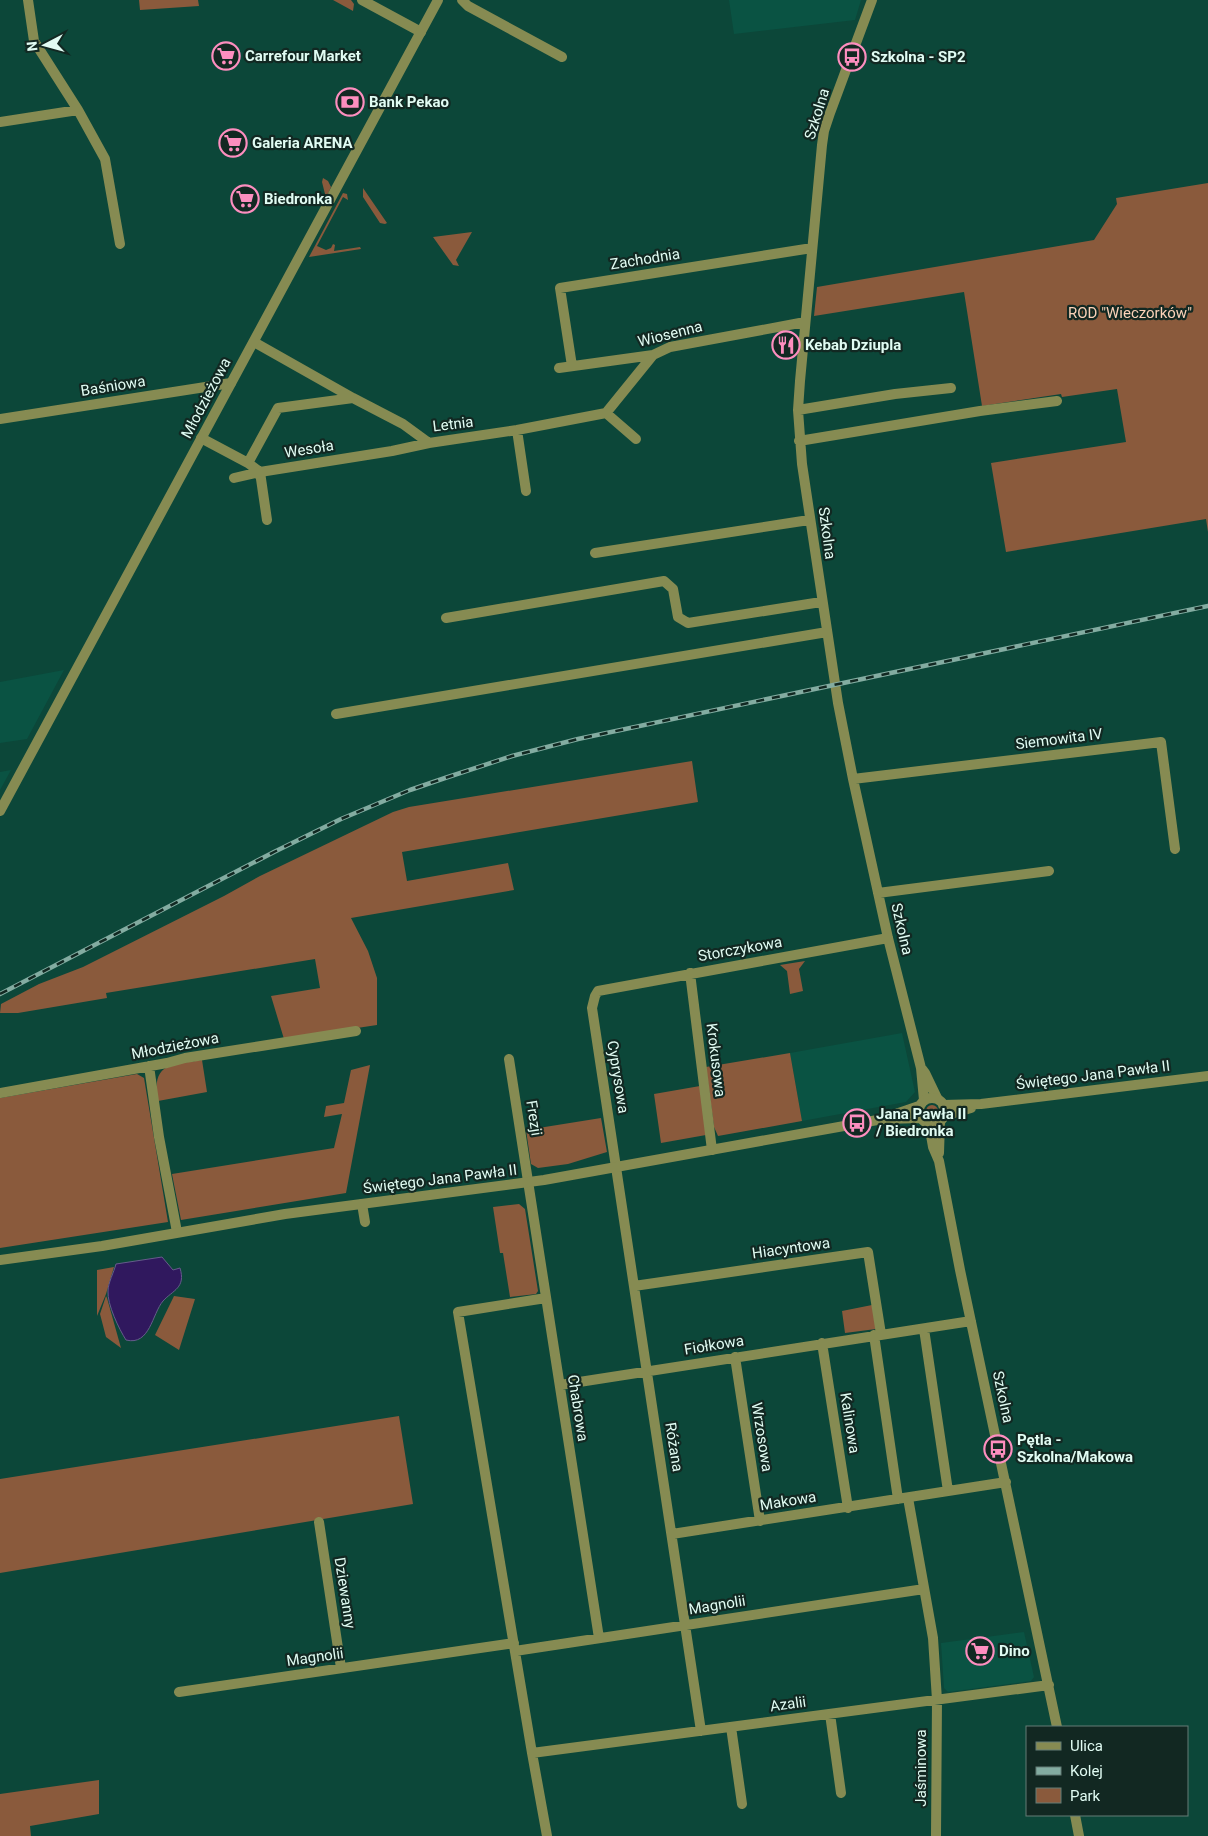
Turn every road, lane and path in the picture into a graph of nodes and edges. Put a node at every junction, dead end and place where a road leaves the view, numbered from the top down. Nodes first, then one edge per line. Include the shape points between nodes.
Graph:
1 (28, 0) edge
2 (362, 0) edge
3 (438, 0) edge
4 (462, 0) edge
5 (872, 0) edge
6 (421, 32) junction
7 (562, 57) dead end
8 (78, 110) junction
9 (0, 122) edge
10 (120, 244) dead end
11 (812, 248) junction
12 (805, 322) junction
13 (254, 342) junction
14 (653, 356) junction
15 (572, 366) junction
16 (558, 368) dead end
17 (231, 383) junction
18 (951, 388) dead end
19 (353, 398) junction
20 (1057, 401) dead end
21 (798, 410) junction
22 (606, 413) junction
23 (0, 420) edge
24 (517, 430) junction
25 (201, 438) junction
26 (636, 439) dead end
27 (799, 441) junction
28 (429, 443) junction
29 (248, 462) junction
30 (260, 472) junction
31 (234, 478) dead end
32 (526, 491) dead end
33 (267, 520) dead end
34 (809, 520) junction
35 (595, 553) dead end
36 (822, 602) junction
37 (446, 618) dead end
38 (827, 632) junction
39 (336, 714) dead end
40 (852, 779) junction
41 (0, 811) edge
42 (1174, 849) dead end
43 (1049, 871) dead end
44 (878, 893) junction
45 (888, 938) junction
46 (690, 973) junction
47 (598, 991) joint
48 (356, 1031) dead end
49 (509, 1059) dead end
50 (149, 1066) junction
51 (921, 1068) junction
52 (1208, 1076) edge
53 (0, 1093) edge
54 (940, 1102) junction
55 (922, 1103) junction
56 (982, 1104) junction
57 (883, 1119) junction
58 (942, 1119) junction
59 (925, 1121) junction
60 (712, 1150) junction
61 (939, 1161) junction
62 (616, 1168) junction
63 (528, 1182) junction
64 (362, 1204) junction
65 (365, 1222) dead end
66 (177, 1232) junction
67 (0, 1260) edge
68 (634, 1286) junction
69 (546, 1298) junction
70 (971, 1321) junction
71 (924, 1329) junction
72 (877, 1335) junction
73 (822, 1344) junction
74 (735, 1357) junction
75 (647, 1371) junction
76 (560, 1385) junction
77 (1006, 1482) junction
78 (948, 1491) junction
79 (903, 1499) junction
80 (848, 1508) junction
81 (760, 1521) junction
82 (319, 1522) dead end
83 (672, 1534) junction
84 (924, 1589) junction
85 (685, 1626) junction
86 (599, 1638) junction
87 (515, 1647) junction
88 (341, 1668) junction
89 (1049, 1685) junction
90 (179, 1692) dead end
91 (937, 1700) junction
92 (830, 1714) junction
93 (1057, 1726) edge
94 (731, 1727) junction
95 (701, 1731) junction
96 (532, 1753) junction
97 (841, 1793) dead end
98 (742, 1804) dead end
99 (1075, 1816) edge
100 (548, 1836) edge
101 (936, 1836) edge
102 (1079, 1836) edge

1 - 8 street via 34,40
2 - 6 street
3 - 6 street, Młodzieżowa
4 - 7 street
5 - 11 street, Szkolna via 824,131
6 - 13 street, Młodzieżowa
8 - 9 street
8 - 10 street via 105,159
11 - 12 street, Szkolna
11 - 15 street, Zachodnia via 560,288
12 - 14 street, Wiosenna via 670,347
12 - 21 street, Szkolna
13 - 17 street, Młodzieżowa
13 - 19 street, Letnia
14 - 15 street, Wiosenna
14 - 22 street
15 - 16 street, Wiosenna
17 - 23 street, Baśniowa
17 - 25 street, Młodzieżowa
18 - 21 street
19 - 28 street, Letnia via 403,424
19 - 29 street via 278,408
20 - 27 street
21 - 27 street, Szkolna
22 - 24 street, Letnia
22 - 26 street
24 - 28 street, Letnia
24 - 32 street
25 - 29 street
25 - 41 street, Młodzieżowa
27 - 34 street, Szkolna
28 - 30 street, Wesoła
29 - 30 street
30 - 31 street, Wesoła
30 - 33 street
34 - 35 street
34 - 36 street, Szkolna
36 - 37 street via 688,623 678,617 674,589 664,581
36 - 38 street, Szkolna
38 - 39 street
38 - 40 street, Szkolna
40 - 42 street, Siemowita IV via 1162,742
40 - 44 street, Szkolna
43 - 44 street
44 - 45 street, Szkolna
45 - 46 street, Storczykowa
45 - 51 street, Szkolna
46 - 47 street, Storczykowa
46 - 60 street, Krokusowa
47 - 62 street, Cyprysowa via 592,1008
48 - 50 street, Młodzieżowa
49 - 63 street, Frezji
50 - 53 street, Młodzieżowa
50 - 66 street
51 - 54 street, Szkolna
51 - 55 street, Szkolna
52 - 56 street, Świętego Jana Pawła II
54 - 55 street via 928,1098
54 - 56 street, Świętego Jana Pawła II
54 - 58 street
55 - 57 street, Świętego Jana Pawła II
55 - 59 street via 919,1114
56 - 58 street, Świętego Jana Pawła II
57 - 59 street, Świętego Jana Pawła II
57 - 60 street, Świętego Jana Pawła II
58 - 59 street
58 - 61 street, Szkolna
59 - 61 street, Szkolna
60 - 62 street, Świętego Jana Pawła II
61 - 70 street, Szkolna
62 - 63 street, Świętego Jana Pawła II
62 - 68 street, Różana
63 - 64 street, Świętego Jana Pawła II
63 - 69 street, Chabrowa
64 - 65 street
64 - 66 street, Świętego Jana Pawła II
66 - 67 street, Świętego Jana Pawła II
68 - 72 street, Hiacyntowa via 868,1252
68 - 75 street, Różana
69 - 76 street, Chabrowa
69 - 87 street via 458,1312
70 - 71 street, Fiołkowa
70 - 77 street, Szkolna
71 - 72 street, Fiołkowa
71 - 78 street
72 - 73 street, Fiołkowa
72 - 79 street
73 - 74 street, Fiołkowa
73 - 80 street, Kalinowa
74 - 75 street, Fiołkowa
74 - 81 street, Wrzosowa
75 - 76 street, Fiołkowa
75 - 83 street, Różana
76 - 86 street, Chabrowa
77 - 78 street, Makowa
77 - 89 street, Szkolna
78 - 79 street, Makowa
79 - 80 street, Makowa
79 - 84 street
80 - 81 street, Makowa
81 - 83 street, Makowa
82 - 88 street, Dziewanny
83 - 85 street, Różana
84 - 85 street, Magnolii
84 - 91 street via 933,1638
85 - 86 street, Magnolii
85 - 95 street, Różana
86 - 87 street, Magnolii
87 - 88 street, Magnolii
87 - 96 street
88 - 90 street, Magnolii
89 - 91 street, Azalii
89 - 93 street, Szkolna
91 - 92 street, Azalii
91 - 101 street, Jaśminowa
92 - 94 street, Azalii
92 - 97 street
94 - 95 street, Azalii
94 - 98 street
95 - 96 street, Azalii
96 - 100 street
99 - 102 street

